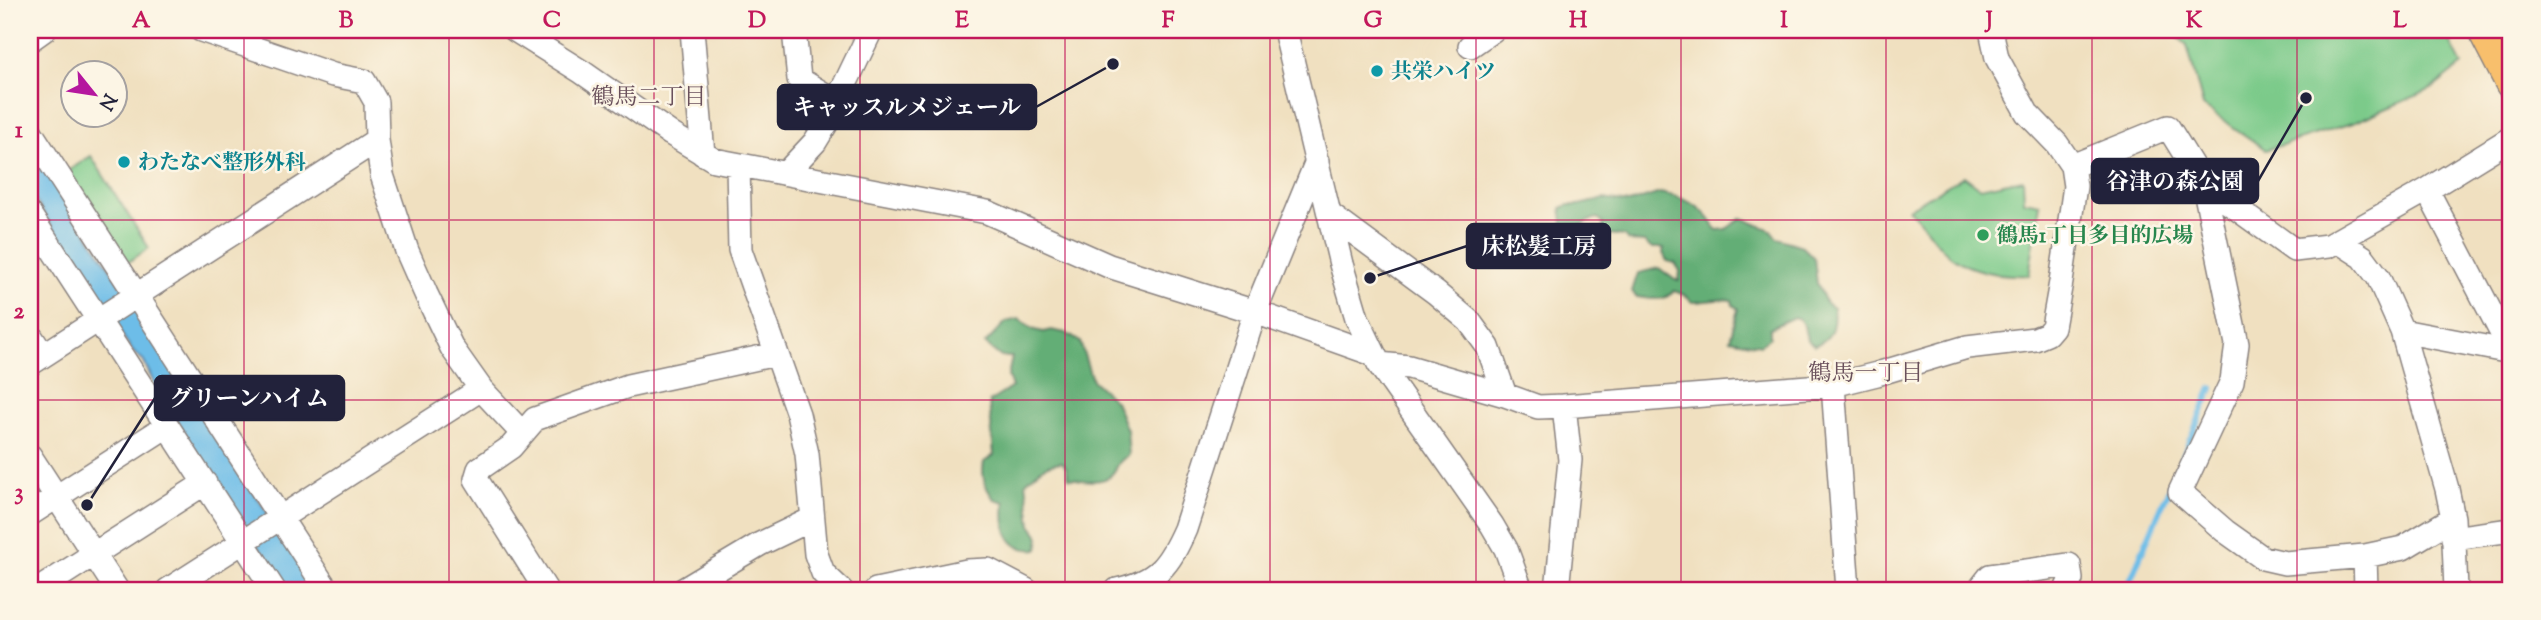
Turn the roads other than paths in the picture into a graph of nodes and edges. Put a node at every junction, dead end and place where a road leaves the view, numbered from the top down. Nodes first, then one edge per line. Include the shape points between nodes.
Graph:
1 (44, 30) edge
2 (201, 30) edge
3 (515, 30) edge
4 (692, 30) edge
5 (794, 30) edge
6 (871, 30) edge
7 (1285, 30) edge
8 (1493, 30) edge
9 (1991, 30) edge
10 (2483, 30) edge
11 (30, 40) edge
12 (1470, 46) dead end
13 (2511, 84) edge
14 (837, 102) junction
15 (30, 131) edge
16 (2511, 138) edge
17 (377, 139) junction
18 (703, 154) junction
19 (1317, 161) junction
20 (738, 165) junction
21 (2072, 166) junction
22 (786, 173) junction
23 (2204, 185) junction
24 (2427, 190) junction
25 (1329, 214) junction
26 (30, 215) edge
27 (2338, 241) junction
28 (137, 294) junction
29 (1255, 312) junction
30 (97, 319) junction
31 (2402, 331) junction
32 (30, 335) edge
33 (2511, 351) edge
34 (776, 354) junction
35 (36, 359) edge
36 (1376, 359) junction
37 (1833, 385) junction
38 (481, 389) junction
39 (1505, 395) junction
40 (1564, 406) junction
41 (167, 426) junction
42 (522, 433) junction
43 (30, 456) edge
44 (205, 484) junction
45 (56, 497) junction
46 (30, 514) edge
47 (280, 517) junction
48 (812, 519) junction
49 (2453, 528) junction
50 (2511, 530) edge
51 (243, 542) junction
52 (94, 554) junction
53 (2365, 556) junction
54 (38, 590) edge
55 (117, 590) edge
56 (168, 590) edge
57 (274, 590) edge
58 (327, 590) edge
59 (546, 590) edge
60 (683, 590) edge
61 (841, 590) edge
62 (876, 590) edge
63 (1026, 590) edge
64 (1117, 590) edge
65 (1521, 590) edge
66 (1557, 590) edge
67 (1848, 590) edge
68 (1979, 590) edge
69 (2066, 590) edge
70 (2367, 590) edge
71 (2456, 590) edge

1 - 11 street
2 - 17 street via 363,81 376,102
3 - 18 street
4 - 18 street
5 - 14 street via 799,79
6 - 14 street
7 - 19 street
8 - 12 street
9 - 21 street via 1997,58 2027,113
10 - 13 main road
14 - 22 street via 815,142
15 - 28 street
16 - 24 street
17 - 28 street
17 - 38 street via 382,175 407,251 452,348
18 - 20 street
19 - 25 street
19 - 29 street
20 - 22 street
20 - 34 street via 740,250
21 - 23 street via 2168,127
21 - 37 street via 2075,186 2061,282 2053,327 2047,334 1967,347
22 - 29 street via 987,212 1109,266
23 - 27 street via 2294,250
23 - 53 street via 2237,344 2232,381 2180,492 2263,558 2285,564
24 - 27 street
24 - 33 street
25 - 36 street via 1357,318
25 - 39 street via 1469,321 1488,347
26 - 30 street
27 - 31 street via 2363,257 2378,277
28 - 30 street
28 - 47 street
29 - 36 street
29 - 64 street via 1174,554 1146,582
30 - 35 street
30 - 41 street
31 - 33 street
31 - 49 street via 2434,438
32 - 35 street
34 - 42 street via 628,386 535,419
34 - 48 street via 799,414
36 - 39 street
36 - 65 street via 1492,525 1507,549
37 - 40 street
37 - 67 street
38 - 42 street
38 - 47 street
39 - 40 street via 1538,407
40 - 66 street via 1570,460
41 - 44 street
41 - 45 street
42 - 59 street via 512,447 479,469 476,479
43 - 45 street
44 - 51 street
44 - 52 street
45 - 46 street
45 - 52 street
47 - 51 street
47 - 58 street
48 - 60 street
48 - 61 street via 823,573
49 - 50 street
49 - 53 street via 2403,548
49 - 71 street
51 - 56 street
51 - 57 street
52 - 54 street
52 - 55 street
53 - 70 street
62 - 63 street via 988,570
68 - 69 street via 1990,576 2069,565 2071,579

